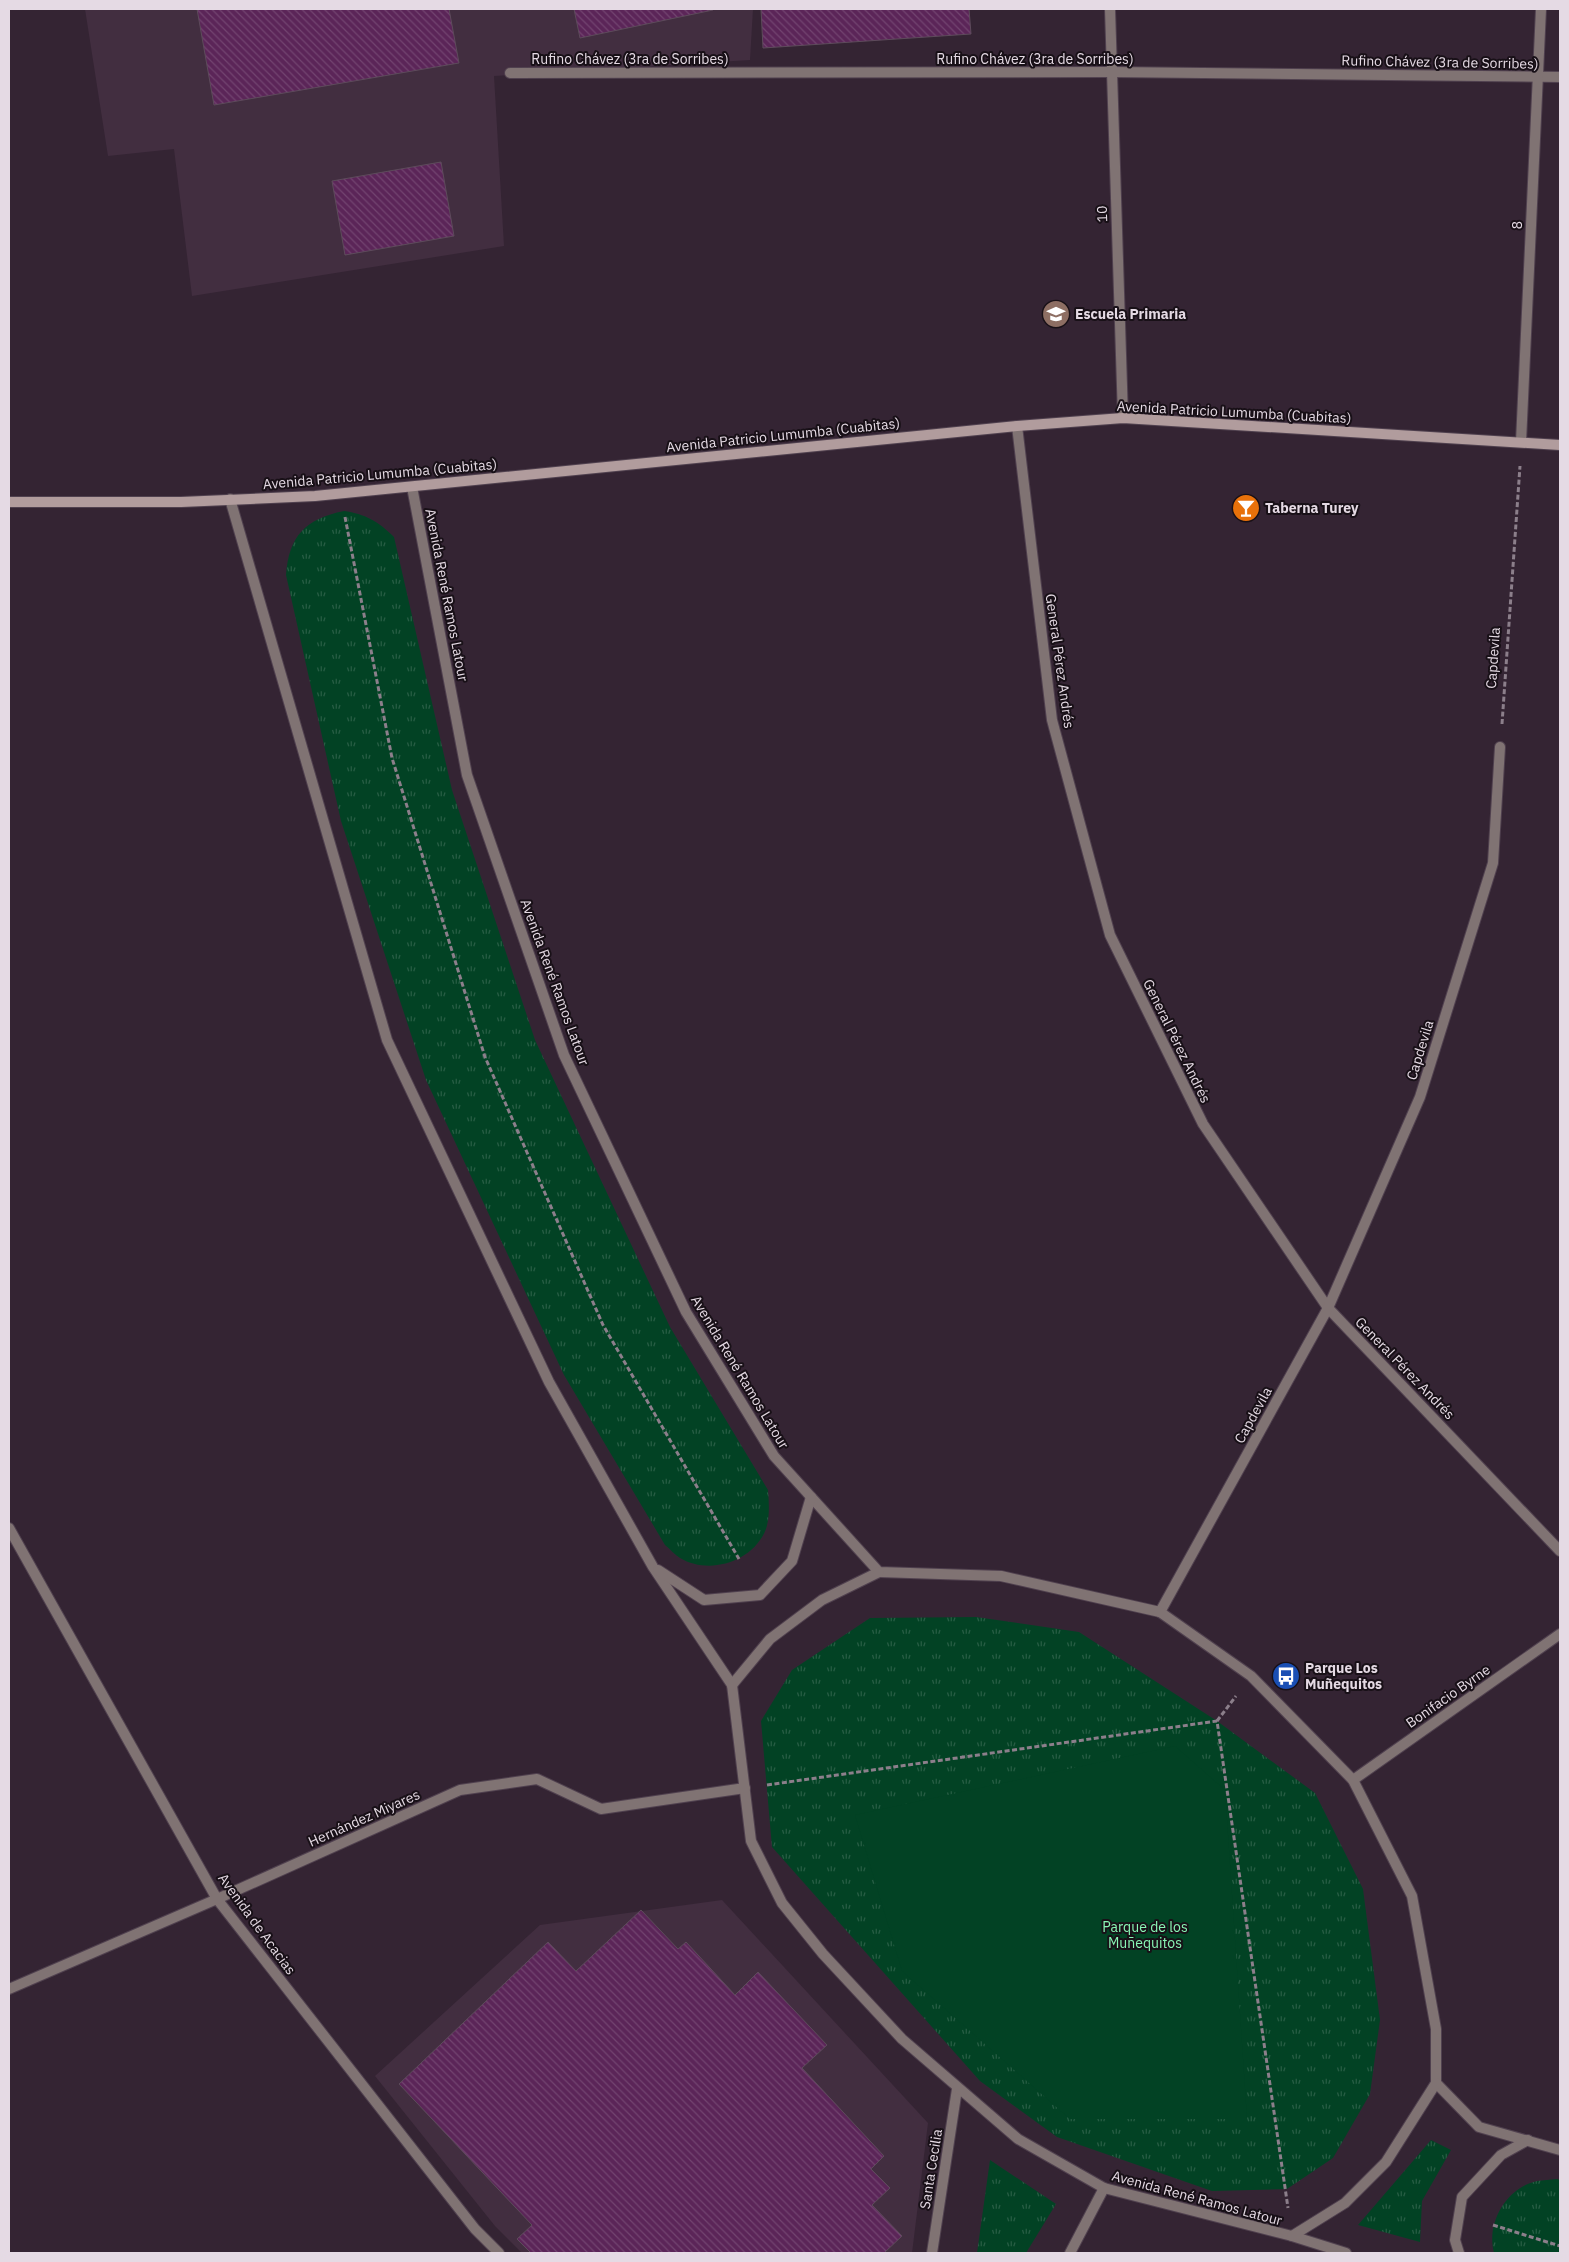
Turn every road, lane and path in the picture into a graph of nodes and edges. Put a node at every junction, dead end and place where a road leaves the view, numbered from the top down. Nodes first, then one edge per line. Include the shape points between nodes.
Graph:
1 (1110, 9) edge
2 (1541, 9) edge
3 (1111, 72) junction
4 (510, 73) dead end
5 (1537, 77) junction
6 (1560, 77) edge
7 (1123, 418) junction
8 (1017, 426) junction
9 (1521, 442) junction
10 (1560, 446) edge
11 (412, 487) junction
12 (230, 500) junction
13 (9, 502) edge
14 (344, 511) dead end
15 (1500, 747) joint
16 (1328, 1308) junction
17 (812, 1496) junction
18 (9, 1528) edge
19 (1560, 1551) edge
20 (739, 1559) dead end
21 (653, 1567) junction
22 (879, 1572) junction
23 (1160, 1612) junction
24 (1560, 1634) edge
25 (1251, 1676) junction
26 (732, 1685) junction
27 (1217, 1721) junction
28 (1353, 1780) junction
29 (745, 1788) junction
30 (217, 1898) junction
31 (9, 1989) edge
32 (1436, 2083) junction
33 (957, 2089) junction
34 (1528, 2140) junction
35 (1560, 2150) edge
36 (1104, 2188) junction
37 (1493, 2225) dead end
38 (1292, 2236) junction
39 (1560, 2246) edge
40 (499, 2253) edge
41 (932, 2253) edge
42 (1070, 2253) edge
43 (1346, 2253) edge
44 (1459, 2253) edge

1 - 3 street, 10
2 - 5 street, 8
3 - 4 street, Rufino Chávez (3ra de Sorribes)
3 - 5 street, Rufino Chávez (3ra de Sorribes)
3 - 7 street, 10
5 - 6 street, Rufino Chávez (3ra de Sorribes)
5 - 9 street, 8
7 - 8 main road, Avenida Patricio Lumumba (Cuabitas)
7 - 9 main road, Avenida Patricio Lumumba (Cuabitas)
8 - 11 main road, Avenida Patricio Lumumba (Cuabitas)
8 - 16 street, General Pérez Andrés via 1052,720 1110,935 1203,1124
9 - 10 main road, Avenida Patricio Lumumba (Cuabitas)
9 - 15 path, Capdevila
11 - 12 main road, Avenida Patricio Lumumba (Cuabitas)
11 - 17 street, Avenida René Ramos Latour via 467,775 564,1055 686,1312 774,1456
12 - 13 main road, Avenida Patricio Lumumba (Cuabitas)
12 - 21 street, Avenida René Ramos Latour via 387,1040 549,1382
14 - 20 path via 392,758 485,1057 603,1325
15 - 16 street, Capdevila via 1493,863 1420,1097
16 - 19 street, General Pérez Andrés
16 - 23 street, Capdevila
17 - 21 street via 792,1561 760,1595 704,1600
17 - 22 street, Avenida René Ramos Latour
18 - 30 street, Avenida de Acacias
21 - 26 street, Avenida René Ramos Latour
22 - 23 street via 1000,1576
22 - 26 street via 822,1600 770,1638
23 - 25 street
24 - 28 street, Bonifacio Byrne
25 - 27 path
25 - 28 street
26 - 29 street, Avenida René Ramos Latour
27 - 29 path
27 - 38 path
28 - 32 street via 1412,1896 1436,2029
29 - 30 street, Hernández Miyares via 601,1810 537,1778 460,1790
29 - 33 street, Avenida René Ramos Latour via 751,1840 782,1903 823,1954 902,2039
30 - 31 street, Hernández Miyares
30 - 40 street, Avenida de Acacias via 475,2229
32 - 34 street via 1479,2127
32 - 38 street via 1386,2162 1345,2203
33 - 36 street, Avenida René Ramos Latour via 1018,2139
33 - 41 street, Santa Cecilia
34 - 35 street
34 - 44 street via 1502,2155 1462,2196 1455,2240
36 - 38 street, Avenida René Ramos Latour
36 - 42 street
37 - 39 path
38 - 43 street, Avenida René Ramos Latour

